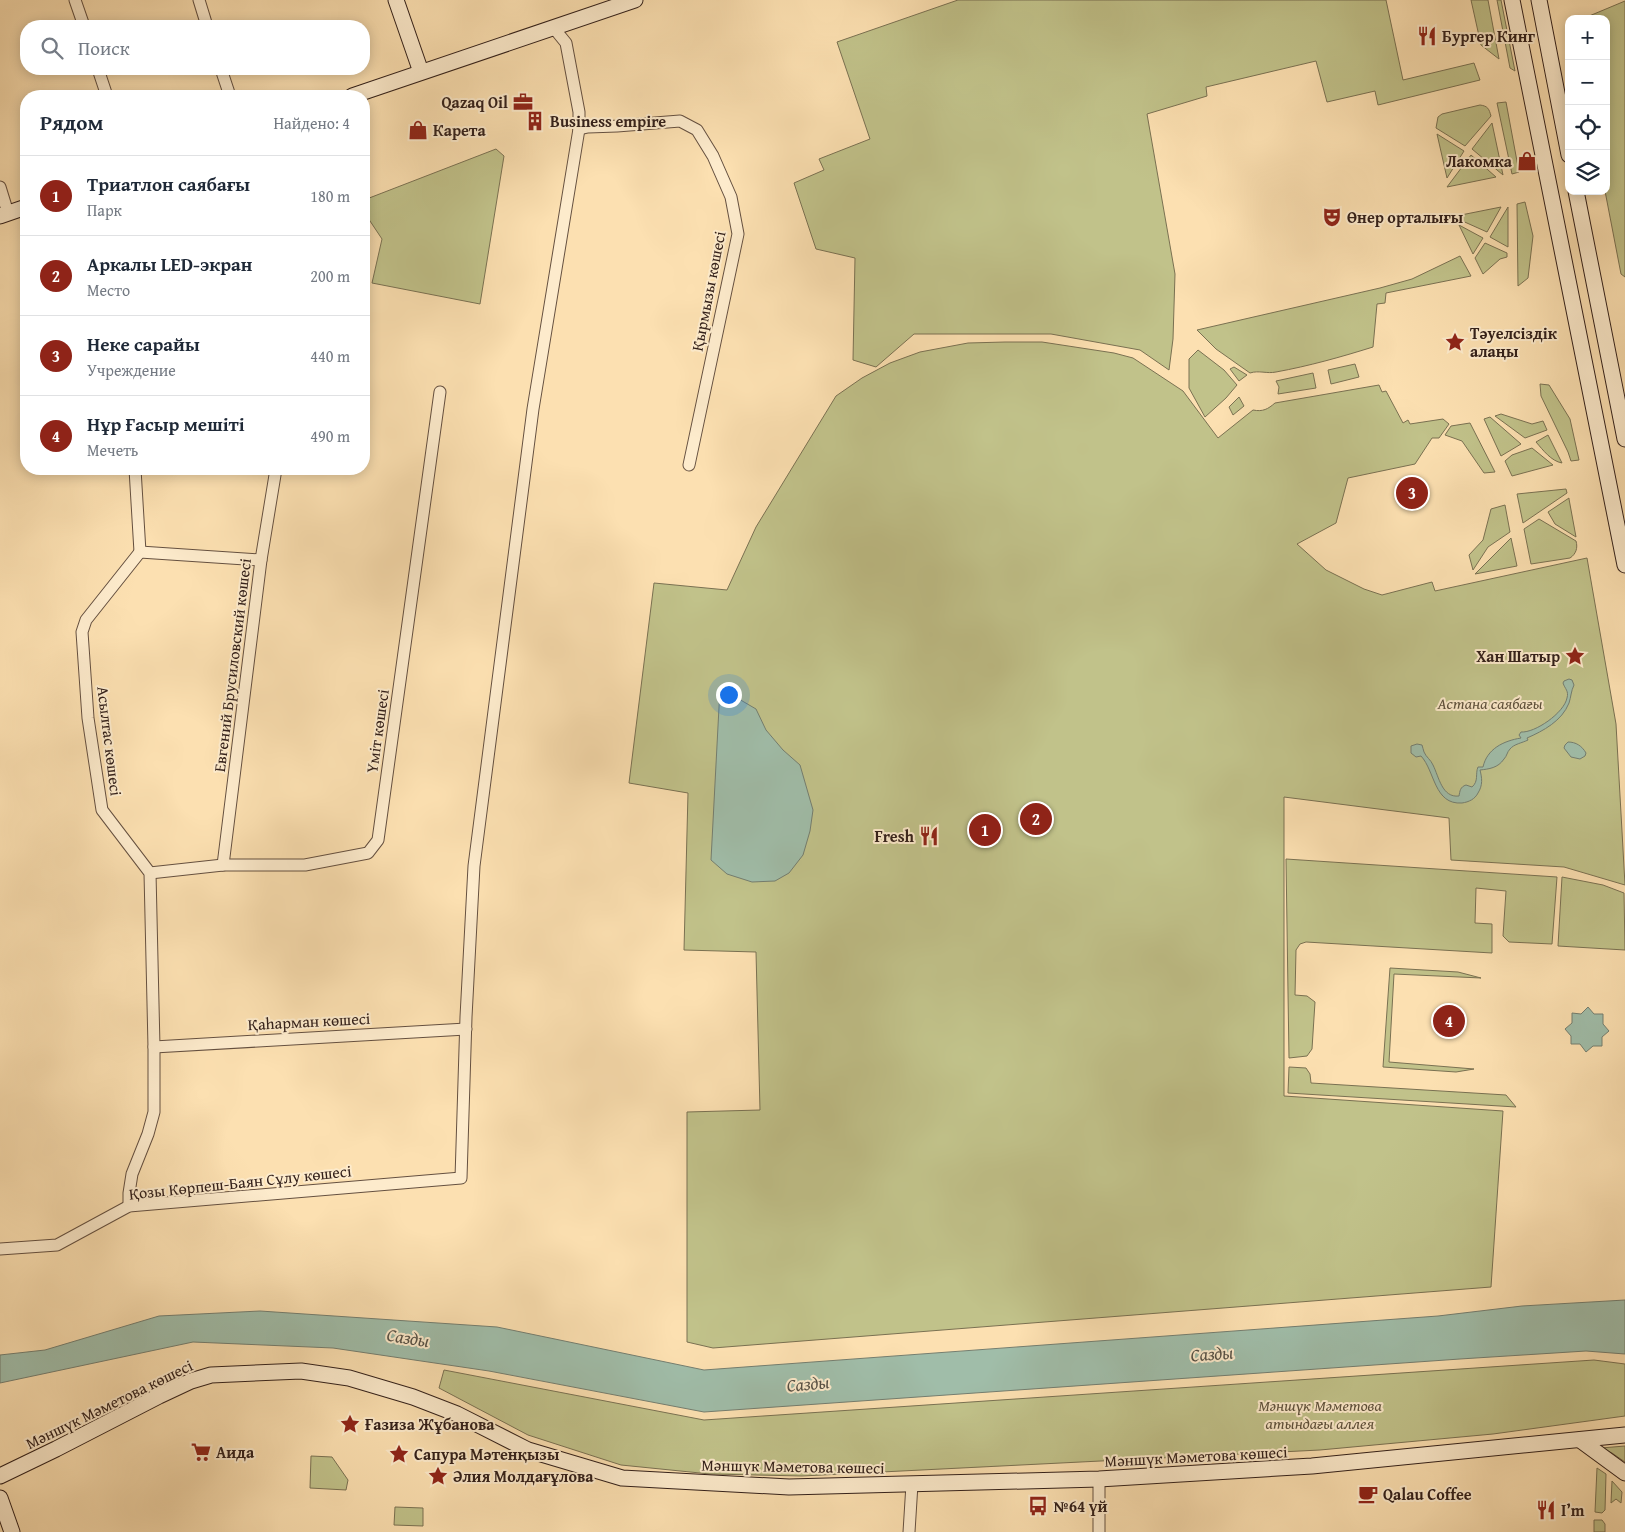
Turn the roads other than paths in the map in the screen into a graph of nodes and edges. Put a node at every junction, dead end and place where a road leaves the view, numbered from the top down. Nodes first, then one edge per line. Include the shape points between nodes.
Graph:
1 (75, 0) edge
2 (199, 0) edge
3 (396, 0) edge
4 (634, 0) edge
5 (1512, 0) edge
6 (1540, 7) edge
7 (82, 20) edge
8 (205, 20) edge
9 (1516, 20) junction
10 (553, 27) junction
11 (421, 72) junction
12 (100, 75) edge
13 (223, 75) edge
14 (105, 90) edge
15 (228, 90) edge
16 (369, 90) edge
17 (1556, 92) junction
18 (1530, 93) junction
19 (579, 129) junction
20 (1568, 150) edge
21 (0, 187) edge
22 (1577, 195) edge
23 (20, 209) edge
24 (4, 215) edge
25 (440, 392) dead end
26 (1625, 439) edge
27 (689, 465) dead end
28 (135, 475) edge
29 (275, 475) edge
30 (140, 552) junction
31 (261, 560) junction
32 (1625, 566) edge
33 (223, 865) junction
34 (150, 873) junction
35 (466, 1030) junction
36 (154, 1047) junction
37 (130, 1206) junction
38 (0, 1249) edge
39 (1625, 1435) edge
40 (1580, 1440) junction
41 (1625, 1473) edge
42 (0, 1476) edge
43 (1099, 1479) junction
44 (912, 1484) junction
45 (0, 1498) edge
46 (12, 1532) edge
47 (909, 1532) edge
48 (1099, 1532) edge

1 - 7 street
2 - 8 street
3 - 11 street
4 - 10 street
5 - 9 street
6 - 9 street
6 - 17 street
9 - 18 street
10 - 11 street
10 - 19 street via 566,43 579,112
11 - 16 street
12 - 14 street
13 - 15 street
17 - 18 street
17 - 20 street
18 - 32 street
19 - 27 street, Қырмызы көшесі via 680,121 696,130 713,156 731,197 738,234
19 - 35 street via 533,409 474,866
21 - 24 street
22 - 26 street
23 - 24 street
25 - 33 street, Үміт көшесі via 378,840 368,853 305,865
28 - 30 street
29 - 31 street, Евгений Брусиловский көшесі
30 - 31 street
30 - 34 street, Асылтас көшесі via 86,620 82,632 88,718 102,810
31 - 33 street, Евгений Брусиловский көшесі
33 - 34 street, Үміт көшесі
34 - 36 street
35 - 36 street, Қаһарман көшесі
35 - 37 street, Қозы Көрпеш-Баян Сұлу көшесі via 461,1178
36 - 37 street via 154,1112 132,1174
37 - 38 street, Қозы Көрпеш-Баян Сұлу көшесі via 58,1245
39 - 40 street, Мәншүк Мәметова көшесі
40 - 41 street
40 - 43 street, Мәншүк Мәметова көшесі via 1345,1464
42 - 44 street, Мәншүк Мәметова көшесі via 191,1381 211,1375 306,1371 349,1378 412,1397 457,1414 528,1450 622,1478 789,1486
43 - 44 street, Мәншүк Мәметова көшесі
43 - 48 street
44 - 47 street
45 - 46 street

